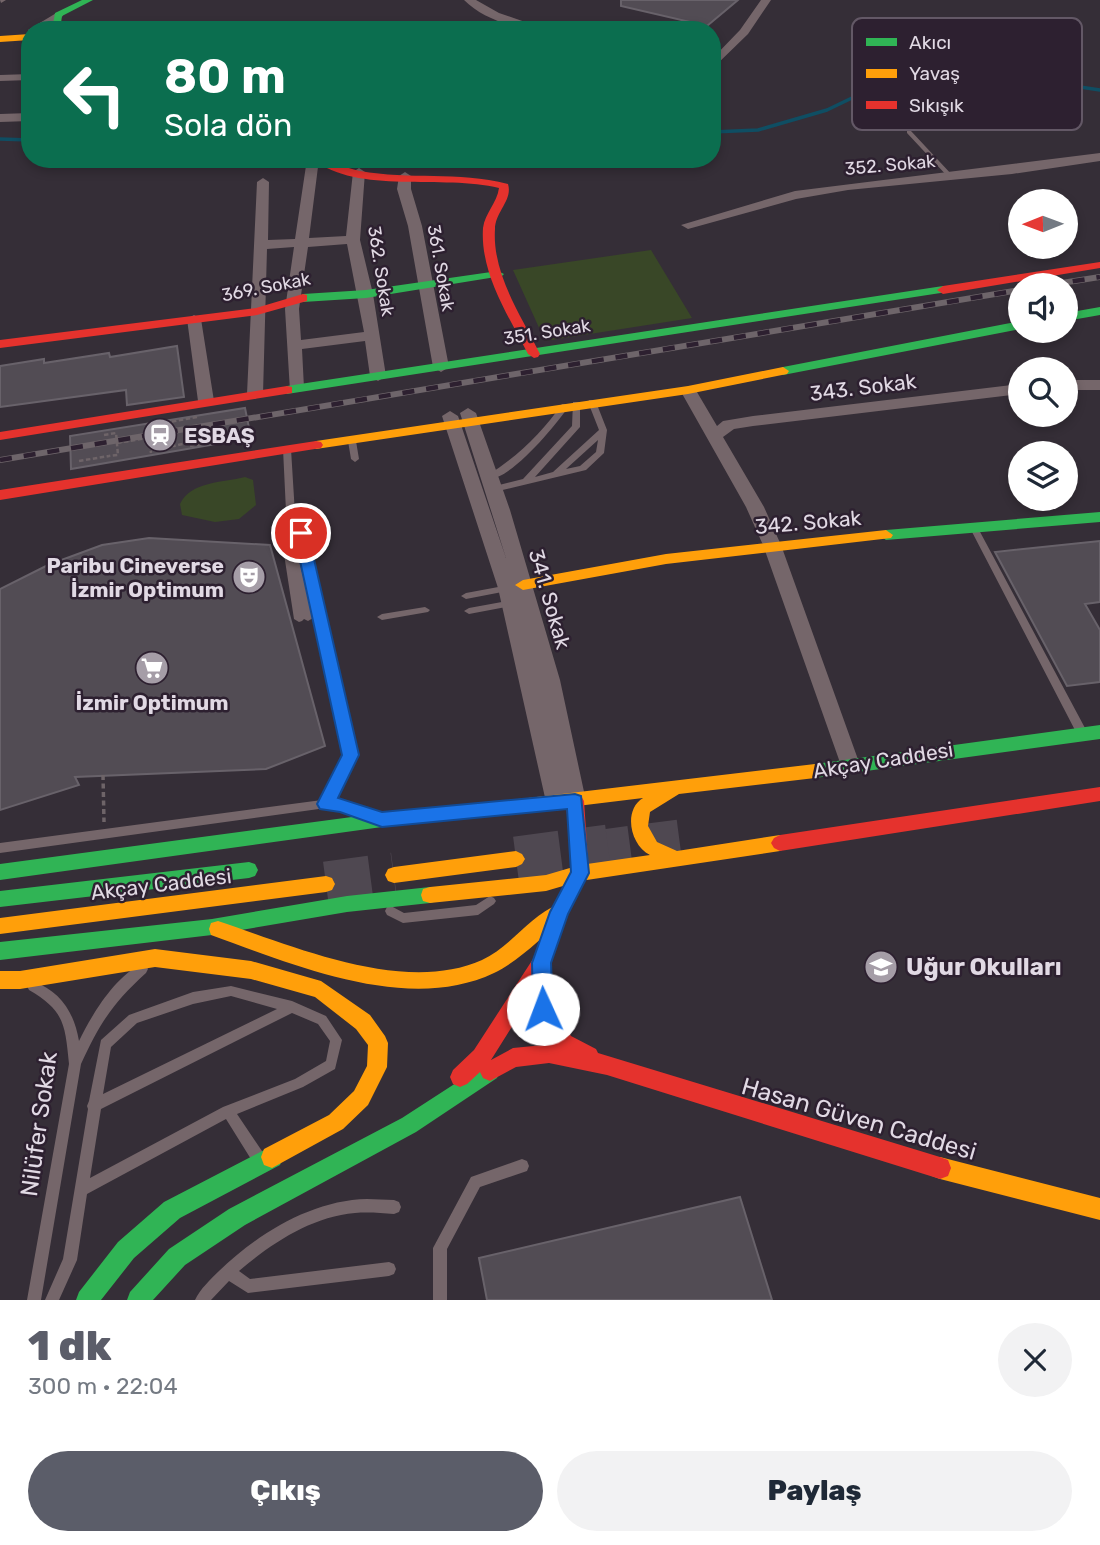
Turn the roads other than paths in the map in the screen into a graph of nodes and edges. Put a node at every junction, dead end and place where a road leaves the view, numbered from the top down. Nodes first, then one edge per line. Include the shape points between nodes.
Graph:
1 (89, 0) edge
2 (469, 0) edge
3 (766, 0) edge
4 (58, 21) edge
5 (513, 21) edge
6 (21, 35) edge
7 (0, 39) edge
8 (721, 56) edge
9 (21, 77) edge
10 (0, 78) edge
11 (21, 117) edge
12 (0, 118) edge
13 (909, 132) dead end
14 (1100, 157) edge
15 (312, 168) edge
16 (334, 168) edge
17 (359, 172) junction
18 (405, 176) junction
19 (951, 177) junction
20 (263, 183) dead end
21 (688, 225) dead end
22 (353, 240) junction
23 (299, 244) junction
24 (259, 245) junction
25 (1100, 265) edge
26 (498, 274) junction
27 (424, 285) junction
28 (366, 294) junction
29 (295, 298) junction
30 (1100, 310) edge
31 (257, 311) junction
32 (1078, 315) edge
33 (194, 319) junction
34 (1008, 327) edge
35 (371, 336) junction
36 (0, 344) edge
37 (294, 345) junction
38 (534, 354) junction
39 (441, 367) junction
40 (378, 376) junction
41 (1078, 385) edge
42 (1100, 385) edge
43 (296, 388) junction
44 (688, 390) junction
45 (1008, 390) edge
46 (255, 394) junction
47 (206, 401) junction
48 (578, 404) junction
49 (461, 419) junction
50 (603, 430) junction
51 (0, 436) edge
52 (714, 436) junction
53 (352, 441) junction
54 (290, 449) junction
55 (355, 459) dead end
56 (554, 475) junction
57 (524, 482) junction
58 (493, 483) junction
59 (0, 495) edge
60 (287, 513) junction
61 (1100, 517) edge
62 (975, 530) junction
63 (772, 544) junction
64 (514, 593) junction
65 (466, 596) dead end
66 (425, 610) dead end
67 (469, 611) dead end
68 (382, 617) dead end
69 (303, 618) dead end
70 (1100, 732) edge
71 (1083, 734) junction
72 (1100, 748) edge
73 (1048, 756) dead end
74 (850, 765) junction
75 (672, 790) junction
76 (1100, 794) edge
77 (566, 802) junction
78 (326, 804) junction
79 (382, 820) junction
80 (0, 848) edge
81 (516, 859) tunnel mouth
82 (676, 859) junction
83 (272, 867) dead end
84 (0, 872) edge
85 (580, 873) junction
86 (394, 875) tunnel mouth
87 (326, 884) tunnel mouth
88 (0, 899) edge
89 (559, 912) junction
90 (0, 926) edge
91 (212, 927) junction
92 (158, 933) junction
93 (0, 951) edge
94 (155, 958) junction
95 (541, 963) junction
96 (0, 980) edge
97 (20, 980) junction
98 (292, 1007) junction
99 (75, 1064) junction
100 (607, 1065) junction
101 (93, 1106) junction
102 (228, 1111) junction
103 (409, 1125) junction
104 (261, 1163) junction
105 (522, 1166) dead end
106 (83, 1189) junction
107 (394, 1207) dead end
108 (1100, 1209) edge
109 (389, 1269) dead end
110 (228, 1272) junction
111 (34, 1300) edge
112 (52, 1300) edge
113 (88, 1300) edge
114 (138, 1300) edge
115 (202, 1300) edge
116 (440, 1300) edge

1 - 4 main road
2 - 5 street
3 - 8 street
6 - 7 main road
9 - 10 street
11 - 12 street
13 - 19 lane
14 - 19 street, 352. Sokak
15 - 23 street
16 - 17 main road
17 - 18 main road
17 - 22 street, 362. Sokak
18 - 26 main road via 469,177 504,186 505,195 489,222 487,238 488,256
18 - 27 street, 361. Sokak
19 - 21 street, 352. Sokak via 795,195
20 - 24 street
22 - 23 street
22 - 28 street, 362. Sokak
23 - 24 street
23 - 29 street
24 - 31 street
25 - 38 main road, 351. Sokak
26 - 27 main road, 369. Sokak
26 - 38 main road
27 - 28 main road, 369. Sokak
27 - 39 street, 361. Sokak
28 - 29 main road, 369. Sokak
28 - 35 street, 362. Sokak
29 - 31 main road, 369. Sokak
29 - 37 street
30 - 32 main road
31 - 33 main road, 369. Sokak
31 - 46 street
33 - 36 main road, 369. Sokak
33 - 47 street
34 - 44 main road
35 - 37 street
35 - 40 street, 362. Sokak
37 - 43 street
38 - 39 main road, 351. Sokak
39 - 40 main road, 351. Sokak
40 - 43 main road, 351. Sokak
41 - 42 street
43 - 46 main road, 351. Sokak
44 - 48 main road
44 - 52 street
45 - 52 street, 343. Sokak via 753,421 729,425
46 - 47 main road, 351. Sokak
47 - 51 main road, 351. Sokak
48 - 49 main road
48 - 50 lane
48 - 57 lane via 576,427
48 - 58 lane
49 - 53 main road
49 - 54 main road via 352,432
49 - 58 street, 341. Sokak
49 - 64 street, 341. Sokak
50 - 56 lane
50 - 56 lane via 600,453 583,468
52 - 63 street
53 - 54 main road
53 - 55 lane
54 - 59 main road
54 - 60 lane
56 - 57 lane
57 - 58 lane
58 - 64 street, 341. Sokak
60 - 69 lane via 286,556
60 - 78 lane via 301,533 351,755
61 - 62 main road, 342. Sokak
62 - 63 main road, 342. Sokak
62 - 71 lane
63 - 64 main road, 342. Sokak via 589,570
63 - 74 street
64 - 65 lane
64 - 67 lane
64 - 77 street, 341. Sokak
66 - 68 lane
70 - 71 main road
71 - 74 main road
72 - 73 main road
74 - 75 main road
75 - 77 main road
75 - 82 main road via 642,808 637,828 654,851
76 - 82 main road
77 - 79 main road
77 - 85 main road
78 - 79 lane
78 - 80 lane
79 - 84 main road
81 - 86 main road
82 - 85 main road
83 - 88 main road, Akçay Caddesi
85 - 89 main road
85 - 91 main road via 546,883 376,901
87 - 90 main road, Akçay Caddesi
89 - 91 main road via 486,968 450,982 387,979
89 - 95 main road
91 - 92 main road
92 - 93 main road
92 - 94 lane
94 - 97 main road
94 - 99 lane via 113,994 91,1024
94 - 104 main road via 251,970 321,990 363,1022 378,1043 377,1067 361,1098 336,1122
95 - 100 main road via 543,1009 564,1042
95 - 103 main road via 481,1056
96 - 97 main road
97 - 99 lane, Nilüfer Sokak via 54,996 71,1024
98 - 101 lane
98 - 101 lane via 231,991 193,998 133,1019 105,1044
98 - 102 lane via 322,1020 329,1030 335,1040 331,1065
99 - 111 lane, Nilüfer Sokak
100 - 103 main road via 549,1053 513,1058
100 - 108 main road, Hasan Güven Caddesi via 905,1159
101 - 106 lane
102 - 104 lane
102 - 106 lane
103 - 114 main road via 237,1217 177,1257
104 - 113 main road via 172,1210 126,1250
105 - 116 lane via 476,1182 440,1248
106 - 112 lane via 70,1260
107 - 110 lane via 352,1207 308,1217 256,1248
109 - 110 lane via 248,1286
110 - 115 lane

